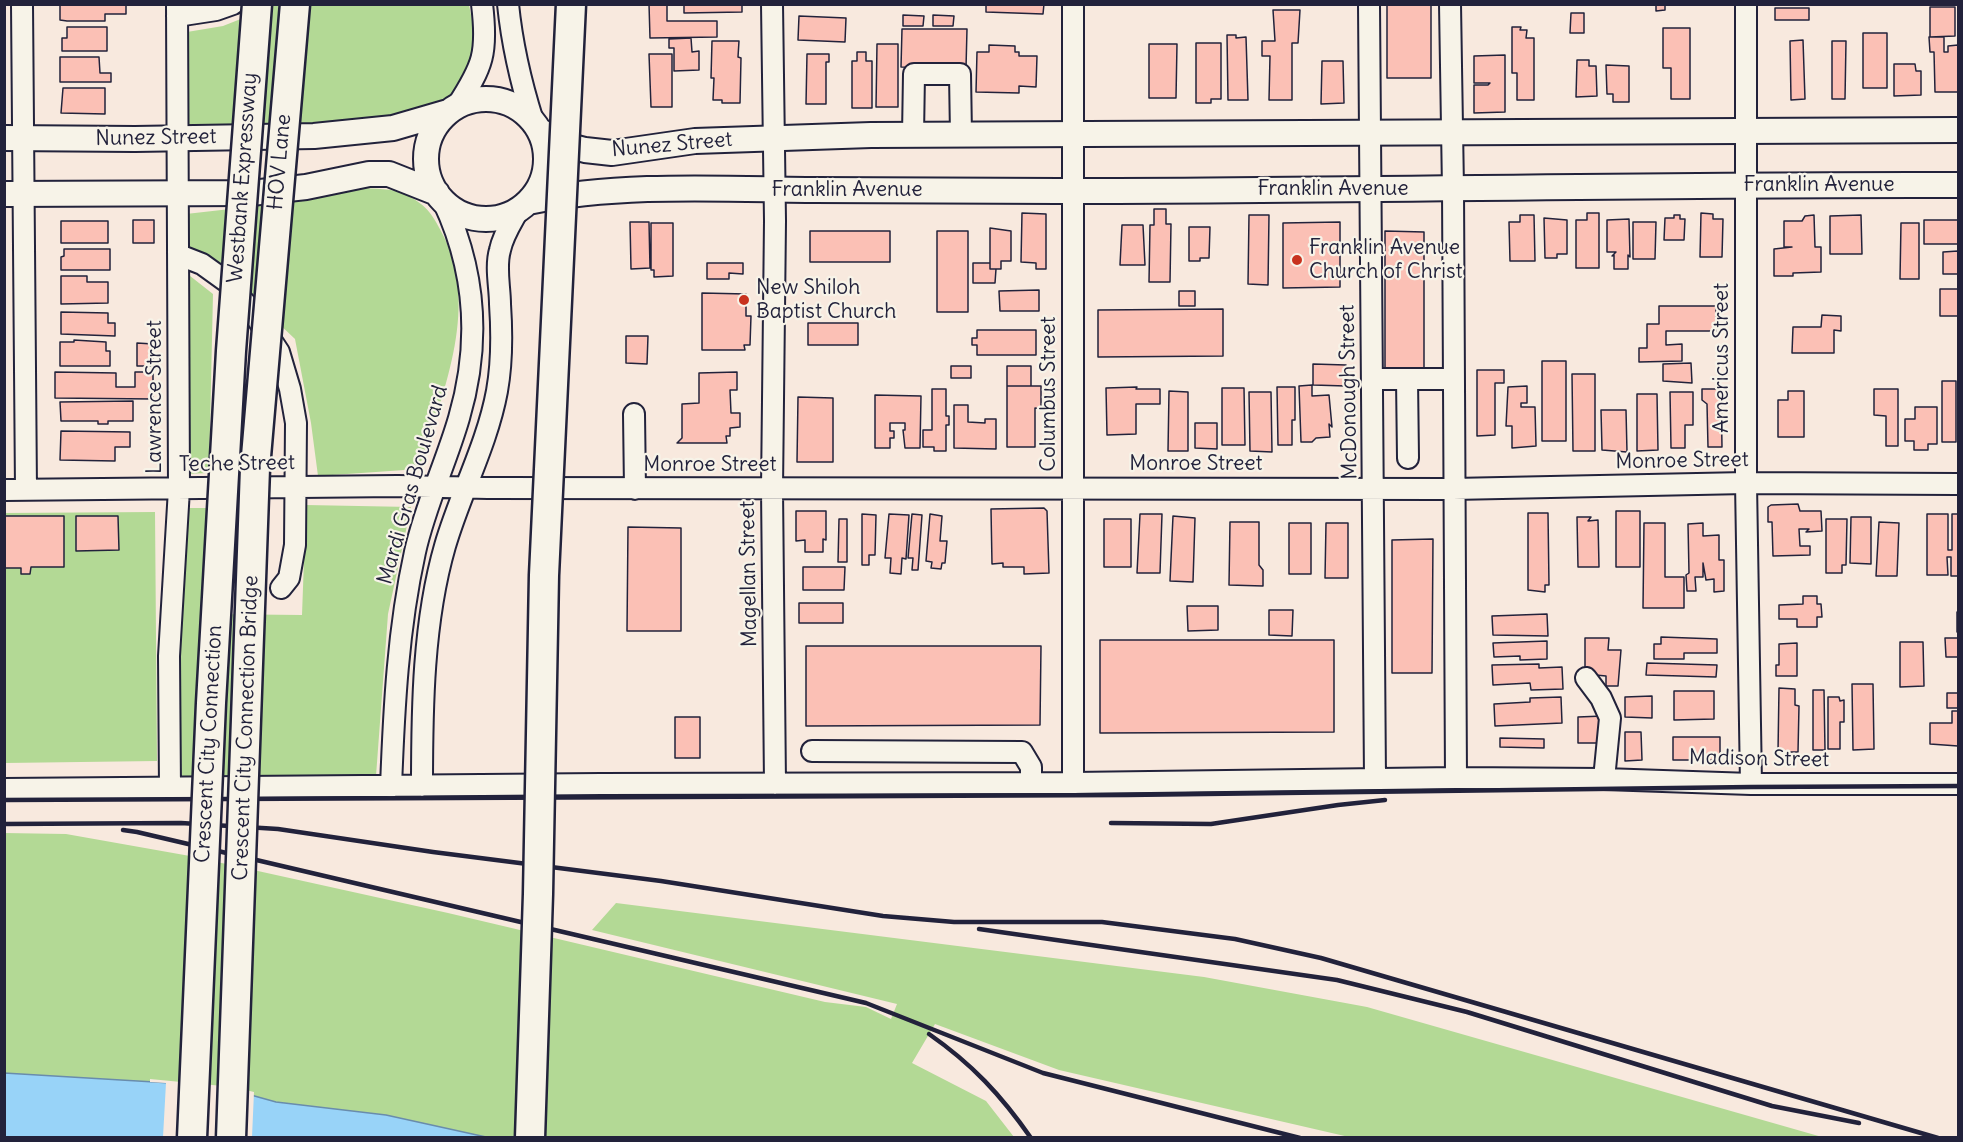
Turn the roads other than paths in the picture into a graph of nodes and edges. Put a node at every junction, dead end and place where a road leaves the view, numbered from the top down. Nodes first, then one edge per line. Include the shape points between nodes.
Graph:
1 (22, 4) edge
2 (233, 4) edge
3 (257, 4) edge
4 (295, 4) edge
5 (482, 4) edge
6 (508, 4) edge
7 (571, 4) edge
8 (772, 4) edge
9 (1073, 4) edge
10 (1369, 4) edge
11 (1450, 4) edge
12 (1746, 4) edge
13 (177, 10) edge
14 (453, 109) junction
15 (536, 126) junction
16 (1747, 130) junction
17 (1959, 130) edge
18 (1370, 133) junction
19 (1072, 134) junction
20 (1453, 134) junction
21 (913, 135) junction
22 (961, 135) junction
23 (773, 137) junction
24 (14, 138) edge
25 (178, 138) junction
26 (1747, 184) junction
27 (1959, 185) edge
28 (1371, 188) junction
29 (707, 189) joint
30 (773, 189) junction
31 (1454, 189) junction
32 (1072, 191) junction
33 (178, 193) junction
34 (15, 194) edge
35 (440, 197) junction
36 (524, 206) junction
37 (179, 255) junction
38 (266, 320) joint
39 (231, 351) joint
40 (1373, 379) junction
41 (1407, 379) junction
42 (1453, 379) junction
43 (634, 414) dead end
44 (1408, 458) dead end
45 (1746, 483) junction
46 (1959, 484) edge
47 (294, 487) junction
48 (434, 487) junction
49 (466, 488) junction
50 (1073, 488) junction
51 (178, 489) junction
52 (635, 489) junction
53 (772, 489) junction
54 (1374, 489) junction
55 (1453, 489) junction
56 (4, 490) edge
57 (26, 490) junction
58 (281, 588) dead end
59 (1586, 678) dead end
60 (812, 752) dead end
61 (863, 752) junction
62 (938, 752) junction
63 (1375, 778) junction
64 (1456, 778) junction
65 (1604, 779) junction
66 (1031, 783) junction
67 (1072, 783) junction
68 (775, 784) junction
69 (863, 784) junction
70 (938, 784) junction
71 (1751, 784) junction
72 (1959, 784) edge
73 (422, 786) junction
74 (392, 787) junction
75 (170, 788) junction
76 (4, 789) edge
77 (192, 1137) edge
78 (231, 1137) edge
79 (530, 1137) edge

1 - 24 street
2 - 13 street via 216,10
3 - 39 highway, Westbank Expressway, bridge
4 - 38 highway, HOV Lane, bridge
5 - 14 street via 486,34 483,57
6 - 15 street via 520,79
7 - 79 highway, bridge via 544,575
8 - 23 street, Magellan Street
9 - 19 street, Columbus Street
10 - 18 street, McDonough Street
11 - 20 street
12 - 16 street, Americus Street
13 - 25 street, Lawrence Street
14 - 15 main road via 476,99 496,99 517,106
14 - 25 main road, Nunez Street via 393,128 339,135
14 - 35 main road via 435,127 426,156 429,175
15 - 23 main road, Nunez Street via 558,143 612,153 696,141
15 - 36 main road via 544,141 546,163 541,184
16 - 17 main road
16 - 20 main road
16 - 26 street, Americus Street
18 - 19 main road
18 - 20 main road
18 - 28 street, McDonough Street
19 - 22 main road
19 - 32 street, Columbus Street
20 - 31 street
21 - 22 main road
21 - 22 street via 914,74 960,74
21 - 23 main road
23 - 30 street, Magellan Street
24 - 25 main road, Nunez Street
24 - 34 street
25 - 33 street, Lawrence Street
26 - 27 main road, Franklin Avenue
26 - 31 main road, Franklin Avenue
26 - 45 street, Americus Street
28 - 31 main road, Franklin Avenue
28 - 32 main road, Franklin Avenue
28 - 40 street, McDonough Street
29 - 30 main road, Franklin Avenue
29 - 36 main road, Nunez Street via 596,191
30 - 32 main road, Franklin Avenue
30 - 53 street, Magellan Street
31 - 42 street
32 - 50 street, Columbus Street
33 - 34 main road
33 - 35 main road via 251,193 389,174
33 - 37 street, Lawrence Street
34 - 57 street
35 - 36 main road via 459,213 478,218 499,218
35 - 48 street, Mardi Gras Boulevard via 466,259 472,290 472,328 459,417
36 - 49 street via 505,233 499,251 501,353 494,404
37 - 47 street via 202,264 227,282 279,352 296,423
37 - 51 street, Lawrence Street
38 - 78 highway, Crescent City Connection Bridge, bridge via 255,468
39 - 77 highway, Crescent City Connection, bridge
40 - 41 street
40 - 54 street, McDonough Street
41 - 42 street
41 - 44 street
42 - 55 street
43 - 52 street
45 - 46 street, Monroe Street
45 - 55 street, Monroe Street
45 - 71 street, Americus Street
47 - 48 street, Teche Street
47 - 51 street, Teche Street
47 - 58 street via 294,545 289,578
48 - 49 street, Monroe Street
48 - 74 street, Mardi Gras Boulevard via 415,549 402,619
49 - 52 street, Monroe Street
49 - 73 street via 445,547 432,609 423,688
50 - 53 street, Monroe Street
50 - 54 street, Monroe Street
50 - 67 street, Columbus Street
51 - 57 street, Teche Street
51 - 75 street, Lawrence Street via 170,656
52 - 53 street, Monroe Street
53 - 68 street, Magellan Street
54 - 55 street, Monroe Street
54 - 63 street, McDonough Street
55 - 64 street
56 - 57 street, Teche Street
59 - 65 street via 1610,718
60 - 61 street
61 - 62 street
61 - 69 street
62 - 66 street via 1022,752 1031,767
62 - 70 street
63 - 64 street, Madison Street
63 - 67 street, Madison Street
64 - 65 street, Madison Street
65 - 71 street, Madison Street
66 - 67 street, Madison Street
66 - 70 street, Madison Street
68 - 69 street, Madison Street
68 - 73 street, Madison Street
69 - 70 street, Madison Street
71 - 72 street, Madison Street
73 - 74 street, Madison Street
74 - 75 street, Madison Street
75 - 76 street, Madison Street

